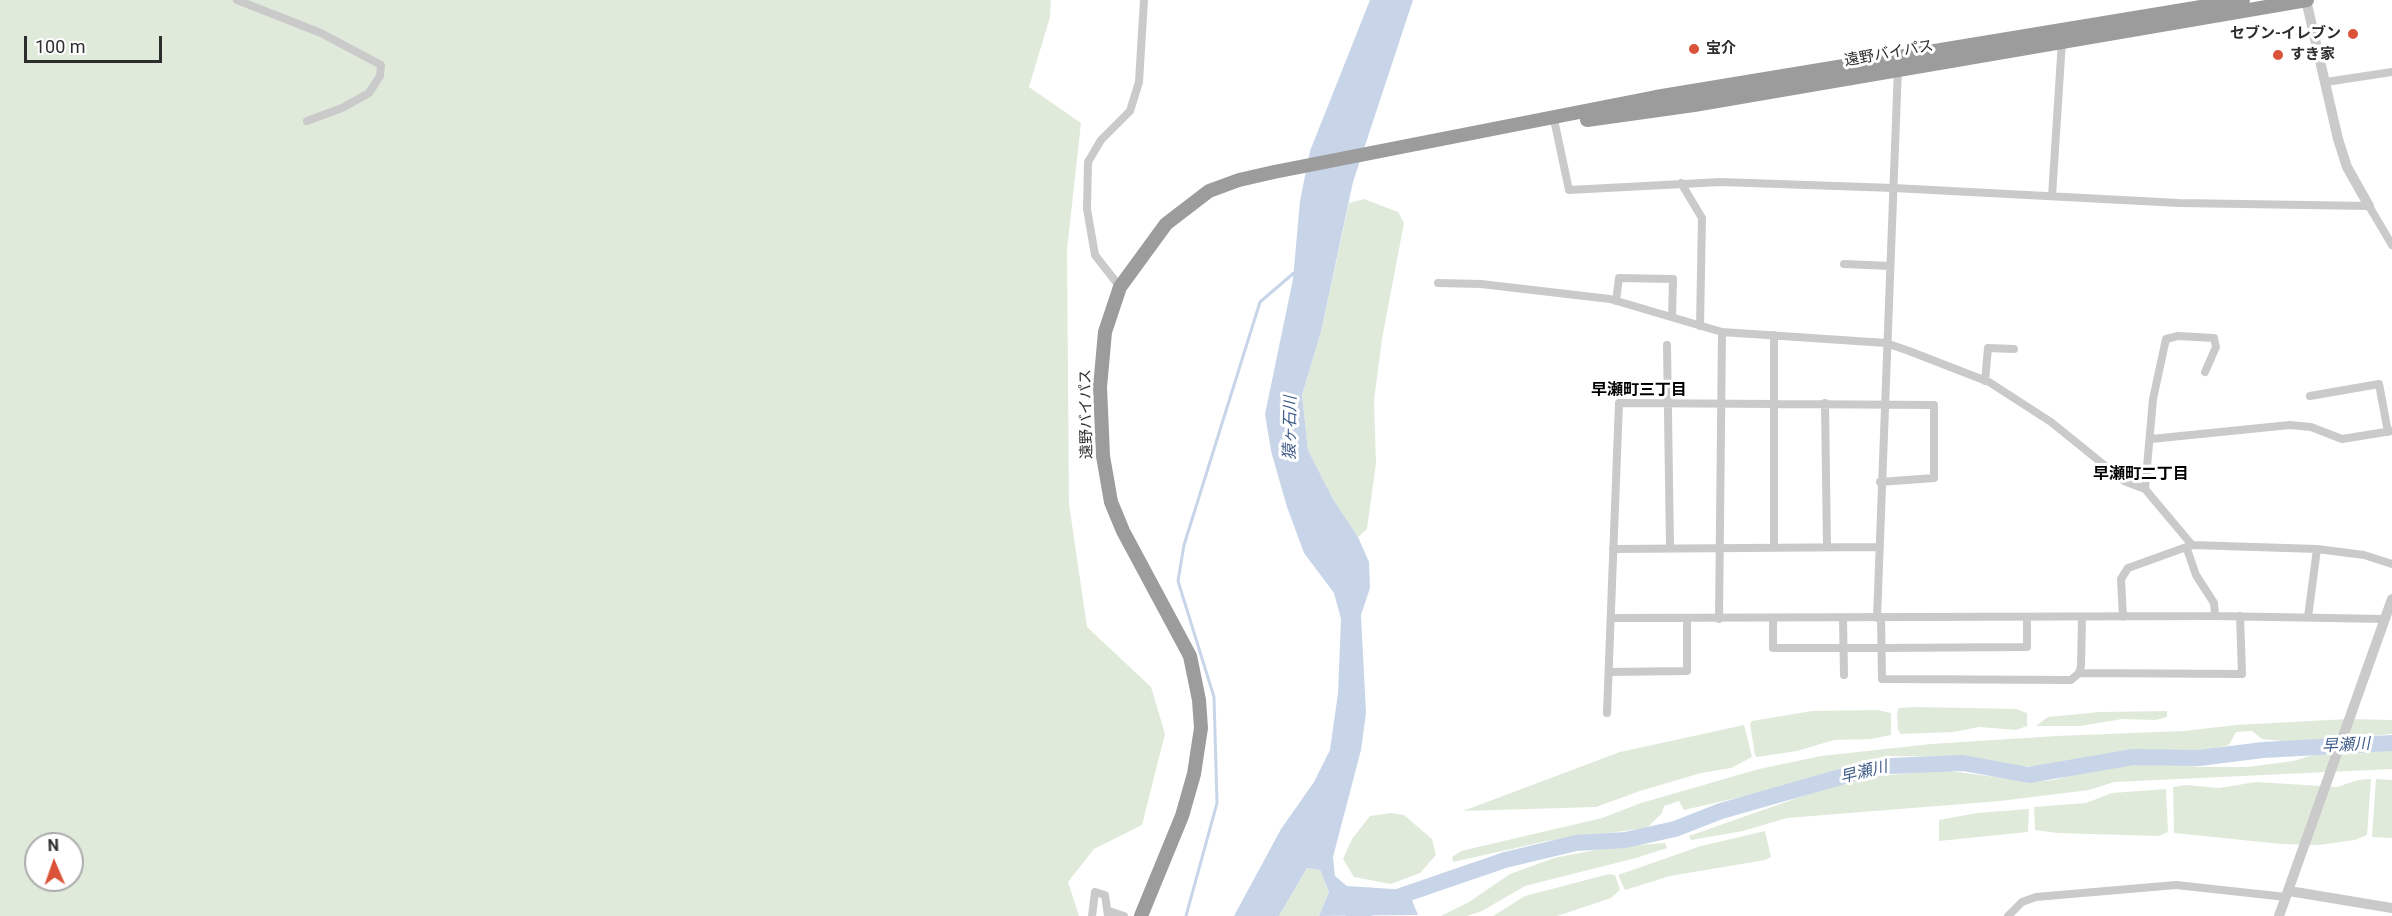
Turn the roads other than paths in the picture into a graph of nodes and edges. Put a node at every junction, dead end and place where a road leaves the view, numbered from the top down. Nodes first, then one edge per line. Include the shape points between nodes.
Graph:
1 (237, 0) edge
2 (1144, 0) edge
3 (2242, 0) edge
4 (2307, 0) edge
5 (2215, 2) edge
6 (2062, 41) junction
7 (1898, 68) junction
8 (2392, 72) edge
9 (2326, 82) junction
10 (307, 121) dead end
11 (1555, 124) junction
12 (1475, 135) junction
13 (1681, 183) junction
14 (1894, 188) junction
15 (2052, 196) junction
16 (2369, 206) junction
17 (2392, 245) edge
18 (1844, 264) dead end
19 (1890, 266) junction
20 (1437, 283) dead end
21 (1120, 287) junction
22 (1616, 301) junction
23 (1672, 317) junction
24 (1700, 326) junction
25 (1722, 332) junction
26 (1774, 335) junction
27 (1886, 343) junction
28 (1667, 345) dead end
29 (2014, 349) dead end
30 (2205, 372) dead end
31 (1985, 381) junction
32 (2310, 396) dead end
33 (1668, 403) junction
34 (1721, 403) junction
35 (1774, 403) junction
36 (1825, 403) junction
37 (1883, 403) junction
38 (2390, 432) edge
39 (2151, 440) junction
40 (1880, 482) junction
41 (2145, 489) junction
42 (1827, 547) junction
43 (1878, 547) junction
44 (2189, 547) junction
45 (1670, 548) junction
46 (1720, 548) junction
47 (1774, 548) junction
48 (1613, 549) junction
49 (2317, 549) junction
50 (2392, 564) edge
51 (2392, 599) edge
52 (2215, 616) junction
53 (2240, 616) junction
54 (2082, 617) junction
55 (2123, 617) junction
56 (2308, 617) junction
57 (1611, 618) junction
58 (1773, 618) junction
59 (1843, 618) junction
60 (1879, 618) junction
61 (2027, 618) junction
62 (1687, 619) junction
63 (1719, 619) junction
64 (2386, 624) edge
65 (1843, 648) junction
66 (1882, 648) junction
67 (1609, 672) junction
68 (2079, 673) junction
69 (1844, 675) dead end
70 (1607, 713) dead end
71 (2287, 894) junction
72 (2392, 908) edge
73 (1108, 913) edge
74 (1092, 916) edge
75 (1124, 916) edge
76 (1141, 916) edge
77 (2008, 916) edge
78 (2279, 916) edge

1 - 10 street via 321,33 381,65 380,76 369,93
2 - 21 street via 1139,82 1130,111 1101,140 1088,162 1087,209 1095,255
3 - 5 highway, 遠野バイパス
4 - 6 highway, 遠野バイパス
4 - 9 street
5 - 12 highway, 遠野バイパス via 1656,98
6 - 7 highway, 遠野バイパス
6 - 15 street
7 - 11 highway, 遠野バイパス via 1694,105
7 - 14 street
8 - 9 street
9 - 16 street via 2347,167
11 - 12 highway, 遠野バイパス
11 - 13 street via 1569,190
12 - 21 highway, 遠野バイパス via 1239,180 1209,192 1166,224
13 - 14 street
13 - 24 street via 1702,218
14 - 15 street
14 - 19 street
15 - 16 street
16 - 17 street
18 - 19 street
19 - 27 street
20 - 22 street via 1481,284
21 - 76 highway, 遠野バイパス via 1105,332 1100,387 1103,456 1111,502 1122,531 1190,656 1201,728 1182,816
22 - 23 street
22 - 23 street via 1618,278 1673,279
23 - 24 street
24 - 25 street
25 - 26 street
25 - 34 street
26 - 27 street
26 - 35 street
27 - 31 street
27 - 37 street
28 - 33 street
29 - 31 street via 1988,348
30 - 39 street via 2216,347 2214,338 2166,339 2153,399
31 - 41 street via 2051,422 2124,481
32 - 38 street via 2379,384
33 - 34 street
33 - 45 street
33 - 48 street via 1619,403
34 - 35 street
34 - 46 street
35 - 36 street
35 - 47 street
36 - 37 street
36 - 42 street
37 - 40 street
37 - 40 street via 1934,405 1934,478
38 - 39 street via 2342,439 2290,424
39 - 41 street
40 - 43 street
41 - 44 street
42 - 43 street
42 - 47 street
43 - 60 street
44 - 49 street
44 - 52 street via 2196,575 2214,603
44 - 55 street via 2128,568 2121,579
45 - 46 street
45 - 48 street
46 - 47 street
46 - 63 street
48 - 57 street
49 - 50 street via 2364,555
49 - 56 street
51 - 64 street
52 - 53 street
52 - 55 street
53 - 56 street
53 - 68 street via 2242,674
54 - 55 street
54 - 61 street
54 - 68 street
56 - 64 street
57 - 62 street
57 - 67 street
58 - 59 street
58 - 63 street
58 - 65 street via 1773,648
59 - 60 street
59 - 65 street
60 - 61 street
60 - 66 street
61 - 66 street via 2027,647
62 - 63 street
62 - 67 street via 1687,671
64 - 71 street via 2356,696
65 - 66 street
65 - 69 street
66 - 68 street via 1882,679 2071,680
67 - 70 street
71 - 72 street
71 - 77 street via 2176,885 2036,897 2022,902
71 - 78 street
73 - 74 street via 1105,895 1095,892
73 - 75 street

